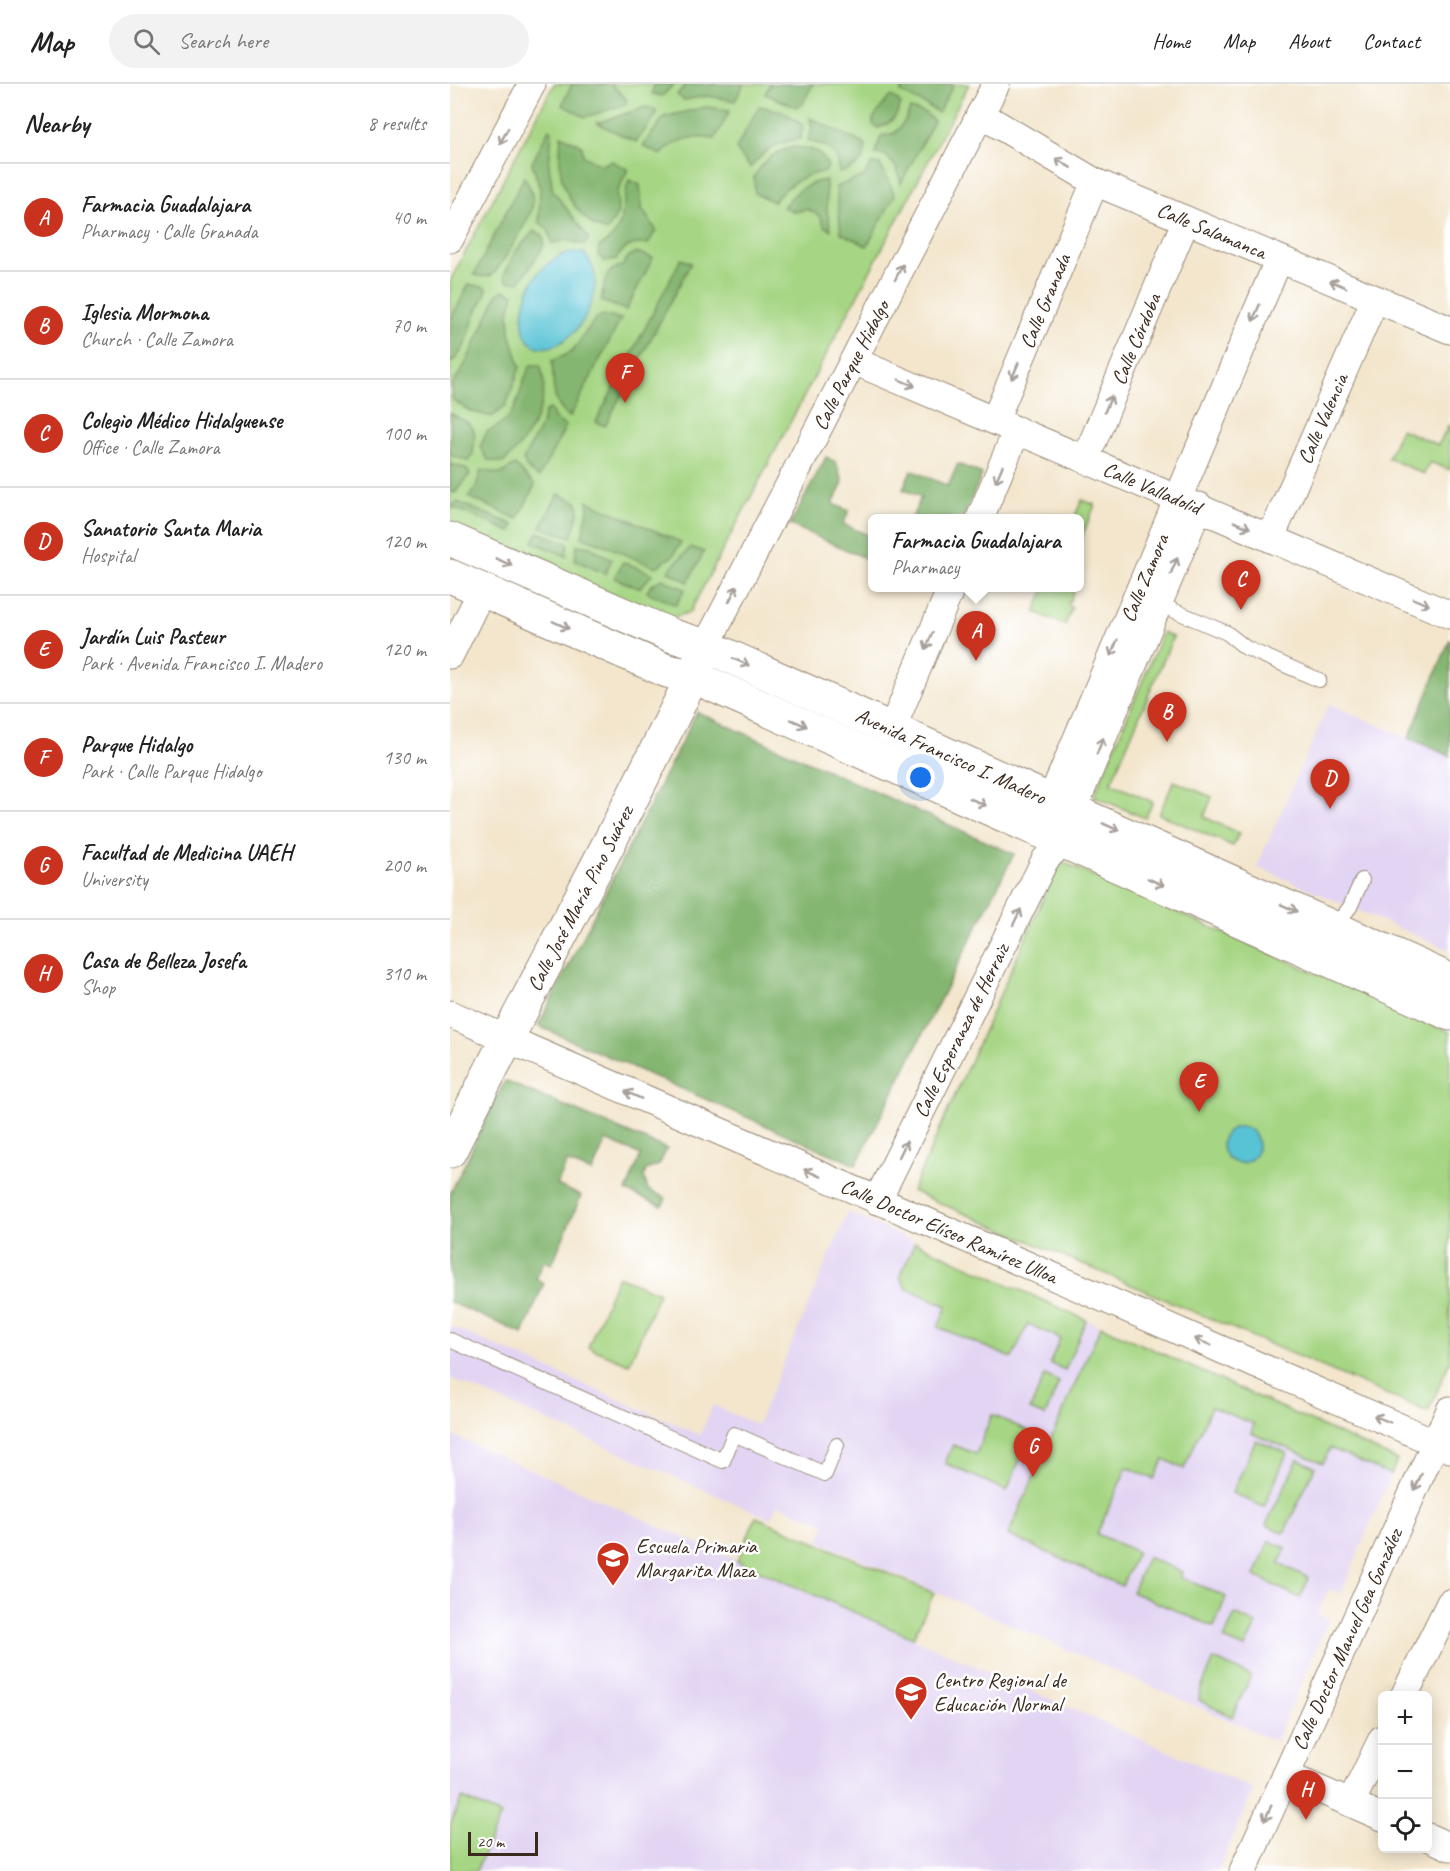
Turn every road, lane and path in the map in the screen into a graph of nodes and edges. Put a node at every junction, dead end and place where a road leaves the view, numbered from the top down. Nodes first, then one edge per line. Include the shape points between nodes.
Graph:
1 (532, 84) edge
2 (996, 84) edge
3 (980, 114) junction
4 (1095, 182) junction
5 (1186, 220) junction
6 (450, 239) edge
7 (1279, 259) junction
8 (1375, 299) junction
9 (1450, 330) edge
10 (854, 361) junction
11 (1006, 425) junction
12 (1086, 458) junction
13 (1188, 501) junction
14 (981, 514) edge
15 (1271, 537) junction
16 (450, 539) edge
17 (450, 576) edge
18 (482, 590) junction
19 (949, 592) edge
20 (1148, 599) junction
21 (1450, 615) edge
22 (706, 646) junction
23 (450, 655) edge
24 (692, 676) junction
25 (1319, 681) dead end
26 (892, 729) junction
27 (1056, 829) junction
28 (1362, 880) dead end
29 (1326, 942) junction
30 (1450, 980) edge
31 (450, 1014) edge
32 (1450, 1014) edge
33 (505, 1039) junction
34 (450, 1151) edge
35 (877, 1201) junction
36 (450, 1340) edge
37 (1450, 1410) edge
38 (837, 1445) dead end
39 (1443, 1446) edge
40 (1450, 1603) edge
41 (1406, 1691) edge
42 (1380, 1745) edge
43 (1286, 1775) junction
44 (1351, 1803) junction
45 (1378, 1815) edge
46 (1432, 1839) edge
47 (1450, 1846) edge
48 (1243, 1871) edge

1 -> 6 street
2 - 3 street, Calle Parque Hidalgo
4 -> 3 street, Calle Salamanca
10 -> 3 street, Calle Parque Hidalgo
4 - 5 street, Calle Salamanca
4 -> 11 street, Calle Granada
5 - 7 street, Calle Salamanca
12 -> 5 street, Calle Córdoba
8 -> 7 street, Calle Salamanca
7 -> 13 street, Calle Zamora
8 - 9 street, Calle Salamanca
8 - 15 street, Calle Valencia
10 -> 11 street, Calle Valladolid
22 -> 10 street, Calle Parque Hidalgo
11 - 12 street, Calle Valladolid
11 -> 14 street, Calle Granada
12 - 13 street, Calle Valladolid
13 -> 15 street, Calle Valladolid
13 - 20 street, Calle Zamora
15 -> 21 street, Calle Valladolid
16 -> 22 main road, Avenida Francisco I. Madero via 673,636
17 - 18 main road, Avenida Francisco I. Madero
18 - 23 street
18 -> 24 main road, Avenida Francisco I. Madero via 667,671
19 -> 26 street
20 - 25 lane via 1227,633 1246,648
20 - 27 street, Calle Zamora
22 - 24 main road, Calle José María Pino Suárez
22 -> 26 main road, Avenida Francisco I. Madero
24 -> 27 main road, Avenida Francisco I. Madero
24 - 33 main road, Calle José María Pino Suárez
26 - 27 main road, Avenida Francisco I. Madero
27 -> 29 main road, Avenida Francisco I. Madero
35 -> 27 street, Calle Esperanza de Herraiz
28 - 29 lane via 1350,907
29 - 30 main road, Avenida Francisco I. Madero
29 - 32 main road, Avenida Francisco I. Madero
31 - 33 street, Calle Doctor Elíseo Ramírez Ulloa
33 - 34 main road, Calle José María Pino Suárez
35 -> 33 street, Calle Doctor Elíseo Ramírez Ulloa
39 -> 35 street, Calle Doctor Elíseo Ramírez Ulloa
36 - 38 lane via 723,1461 734,1434 825,1474
37 - 39 street, Calle Doctor Manuel Gea González
39 -> 43 street, Calle Doctor Manuel Gea González
40 - 41 street
42 - 44 street
43 - 44 street
43 -> 48 street, Calle Doctor Manuel Gea González
44 - 45 street
46 - 47 street

